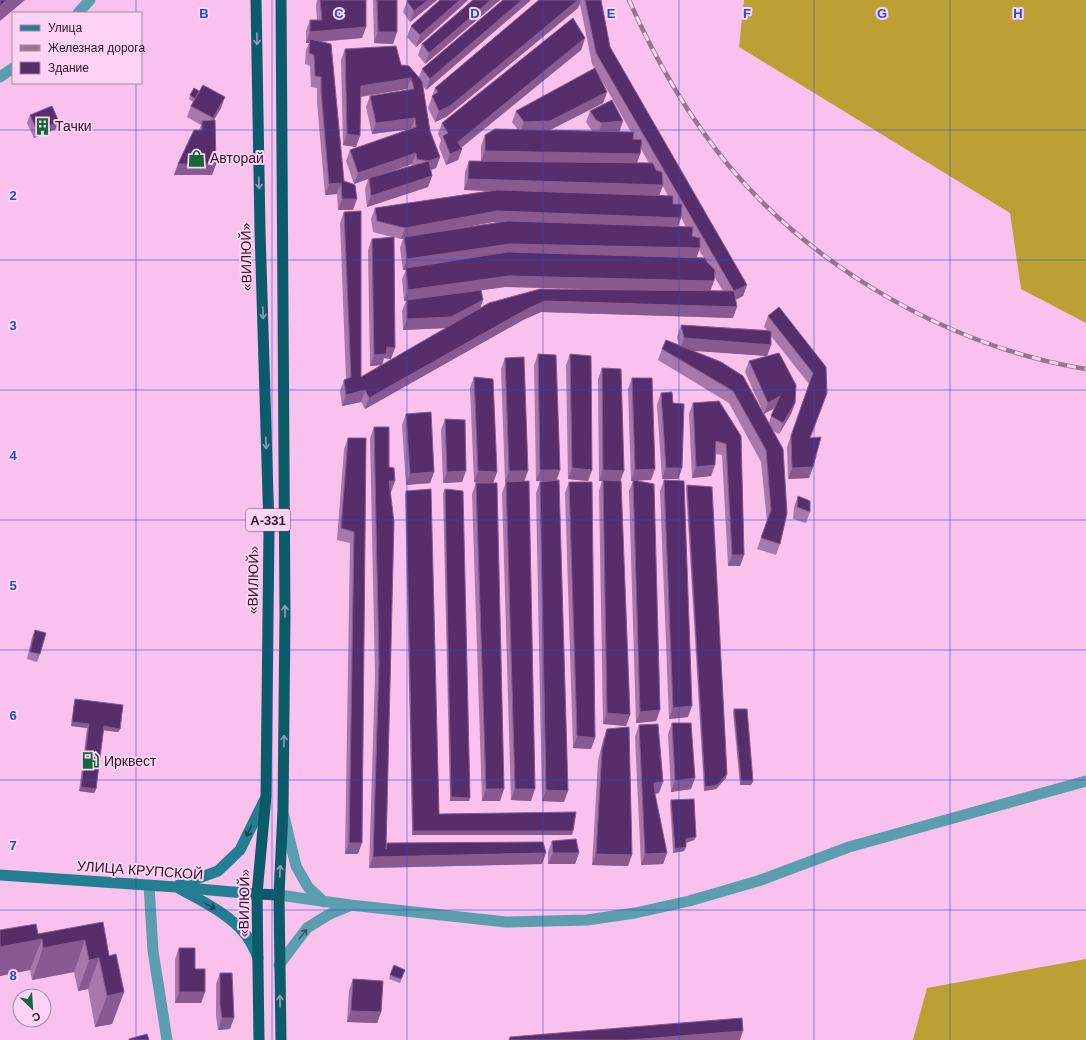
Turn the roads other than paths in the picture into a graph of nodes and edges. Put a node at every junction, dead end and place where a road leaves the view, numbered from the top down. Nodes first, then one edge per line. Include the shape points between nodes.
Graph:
1 (90, 0) edge
2 (256, 0) edge
3 (281, 0) edge
4 (79, 12) edge
5 (12, 69) edge
6 (0, 77) edge
7 (1086, 781) edge
8 (266, 796) junction
9 (283, 810) junction
10 (0, 875) edge
11 (149, 885) junction
12 (176, 887) junction
13 (257, 894) junction
14 (279, 896) junction
15 (324, 902) junction
16 (350, 905) junction
17 (258, 958) junction
18 (279, 965) junction
19 (167, 1040) edge
20 (259, 1040) edge
21 (281, 1040) edge

1 - 4 street
2 -> 8 highway, «ВИЛЮЙ» / А-331 via 268,529
9 -> 3 highway, А-331 via 285,615
5 - 6 street
7 - 16 street via 850,847 758,881 635,913 587,920 506,922
8 -> 12 main road via 240,850 218,871
8 - 13 highway, «ВИЛЮЙ» / А-331
14 -> 9 highway, А-331
9 - 15 street via 296,866 308,887
10 - 11 main road, УЛИЦА КРУПСКОЙ
11 - 12 main road, УЛИЦА КРУПСКОЙ
11 - 19 street via 154,951
12 - 13 main road, УЛИЦА КРУПСКОЙ
12 -> 17 main road via 236,923 248,937
13 - 14 highway, УЛИЦА КРУПСКОЙ
13 - 17 highway, «ВИЛЮЙ» / А-331
14 - 15 street
14 - 18 highway, А-331
15 - 16 street
18 -> 16 street via 307,928
17 - 20 highway, «ВИЛЮЙ» / А-331
21 -> 18 highway, А-331

